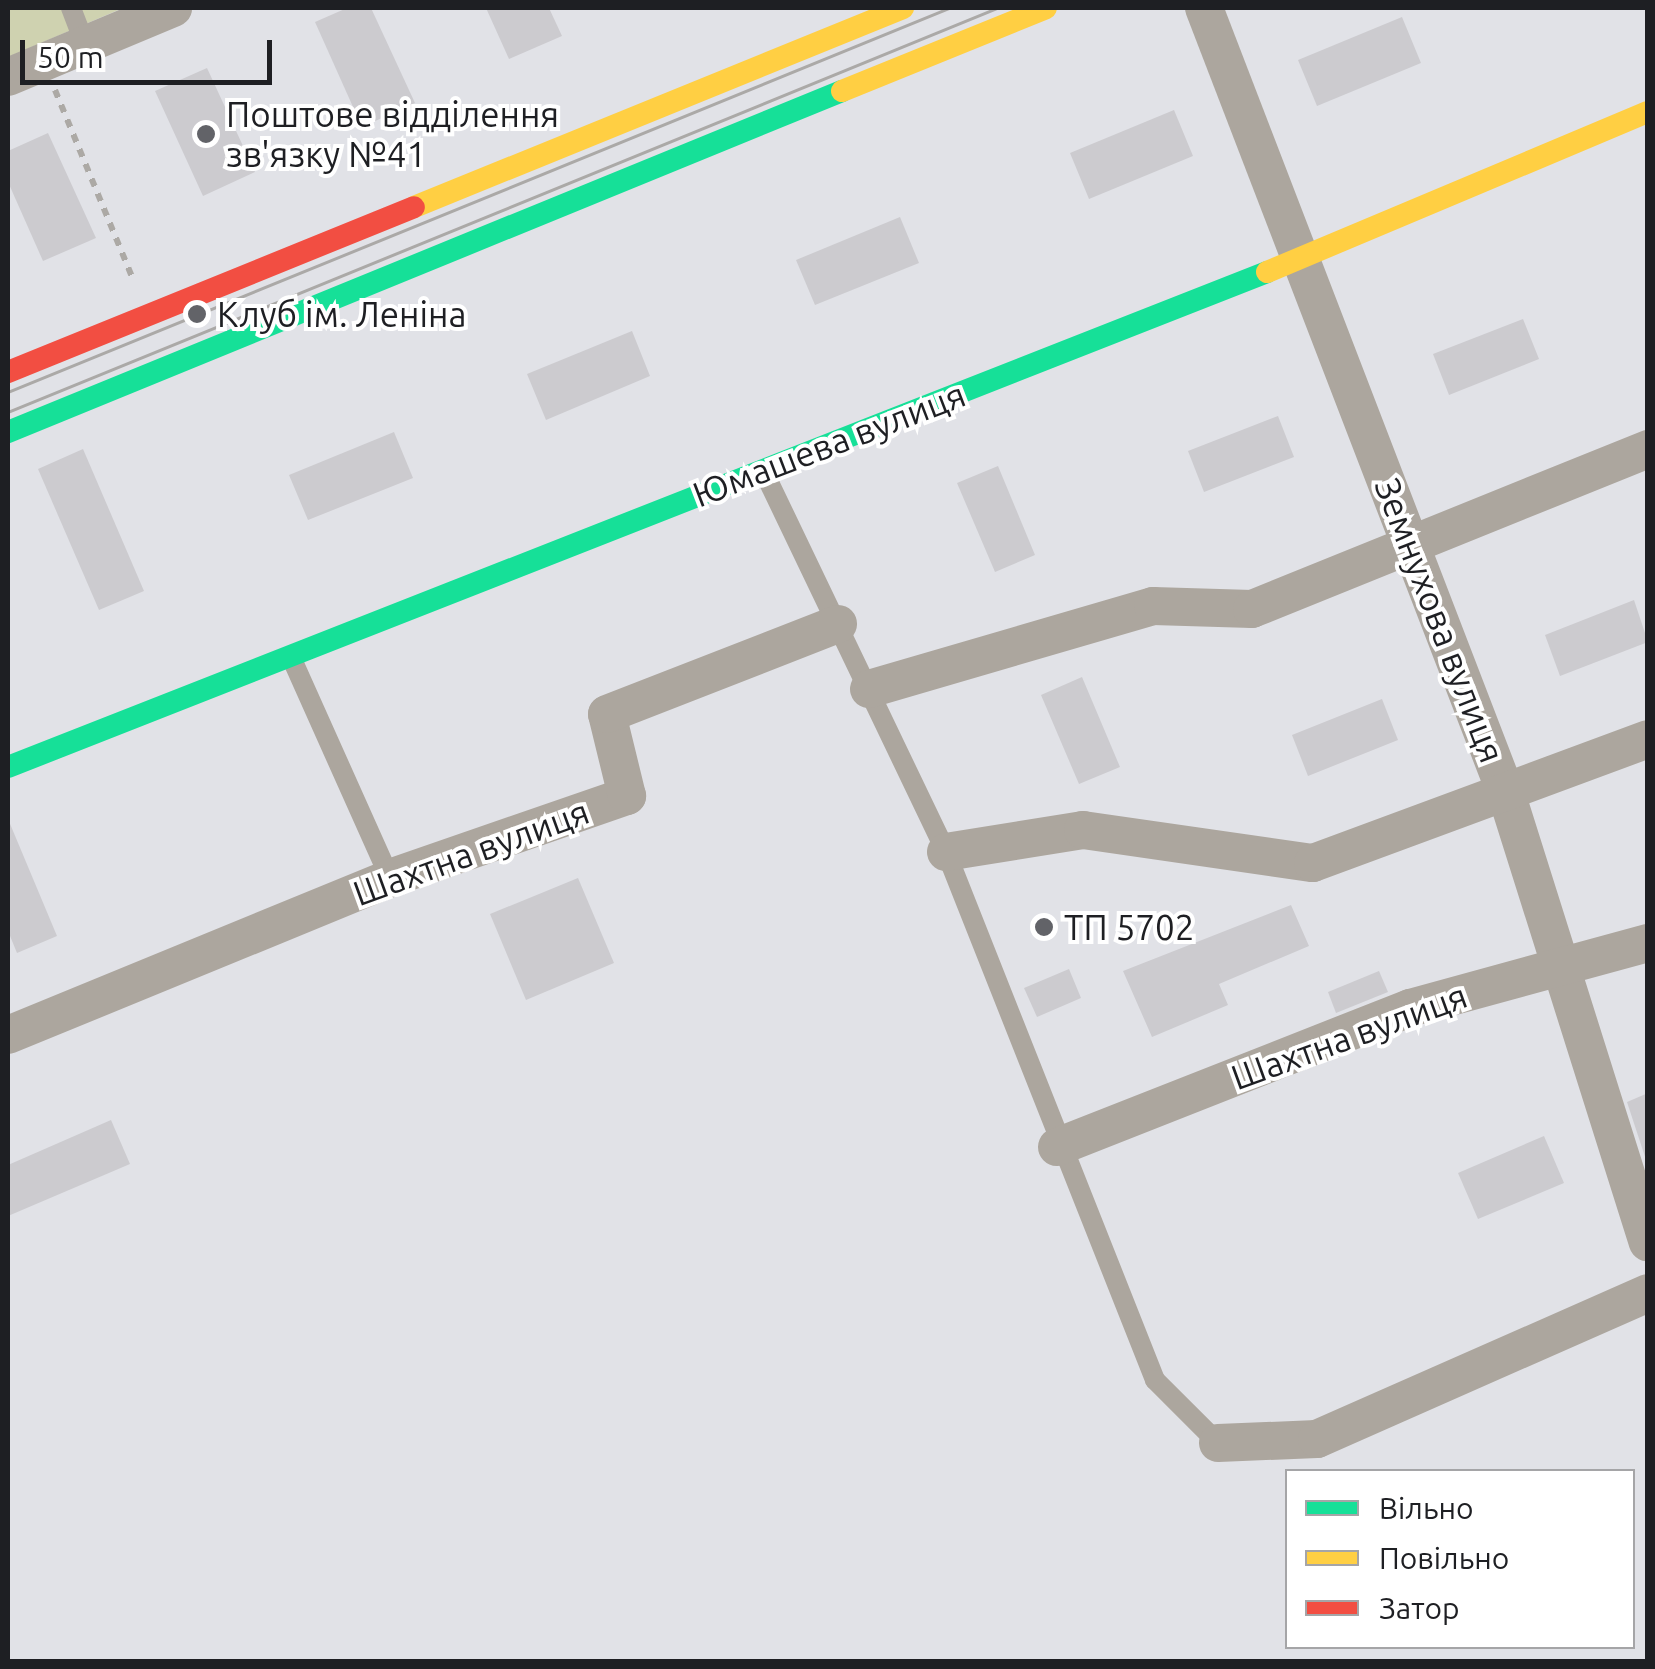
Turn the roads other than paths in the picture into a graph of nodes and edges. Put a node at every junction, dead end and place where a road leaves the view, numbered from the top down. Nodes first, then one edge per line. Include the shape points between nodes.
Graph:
1 (72, 8) edge
2 (173, 8) edge
3 (902, 8) edge
4 (1046, 8) edge
5 (1204, 8) edge
6 (84, 44) junction
7 (8, 77) edge
8 (1648, 112) edge
9 (1302, 259) junction
10 (8, 372) edge
11 (8, 432) edge
12 (1648, 449) edge
13 (763, 470) junction
14 (1410, 544) junction
15 (838, 624) junction
16 (290, 657) junction
17 (868, 689) junction
18 (1648, 739) edge
19 (8, 768) edge
20 (1507, 796) junction
21 (946, 852) junction
22 (390, 878) junction
23 (1648, 943) edge
24 (1562, 963) junction
25 (8, 1035) edge
26 (1057, 1148) junction
27 (1648, 1242) edge
28 (1648, 1293) edge
29 (1218, 1443) joint

1 - 6 lane
2 - 6 street
3 - 10 main road
4 - 11 main road
5 - 9 street, Земнухова вулиця
6 - 7 street
8 - 9 main road, Юмашева вулиця
9 - 13 main road, Юмашева вулиця
9 - 14 street, Земнухова вулиця
12 - 14 street
13 - 15 lane
13 - 16 main road, Юмашева вулиця
14 - 17 street via 1252,609 1153,606
14 - 20 street, Земнухова вулиця
15 - 17 lane
15 - 22 street, Шахтна вулиця via 607,714 628,796
16 - 19 main road, Юмашева вулиця
16 - 22 lane
17 - 21 lane
18 - 20 street
20 - 21 street via 1313,862 1083,830
20 - 24 street, Земнухова вулиця
21 - 26 lane
22 - 25 street, Шахтна вулиця
23 - 24 street, Шахтна вулиця
24 - 26 street, Шахтна вулиця via 1410,1008
24 - 27 street, Земнухова вулиця
26 - 29 lane via 1155,1380
28 - 29 street via 1317,1439

